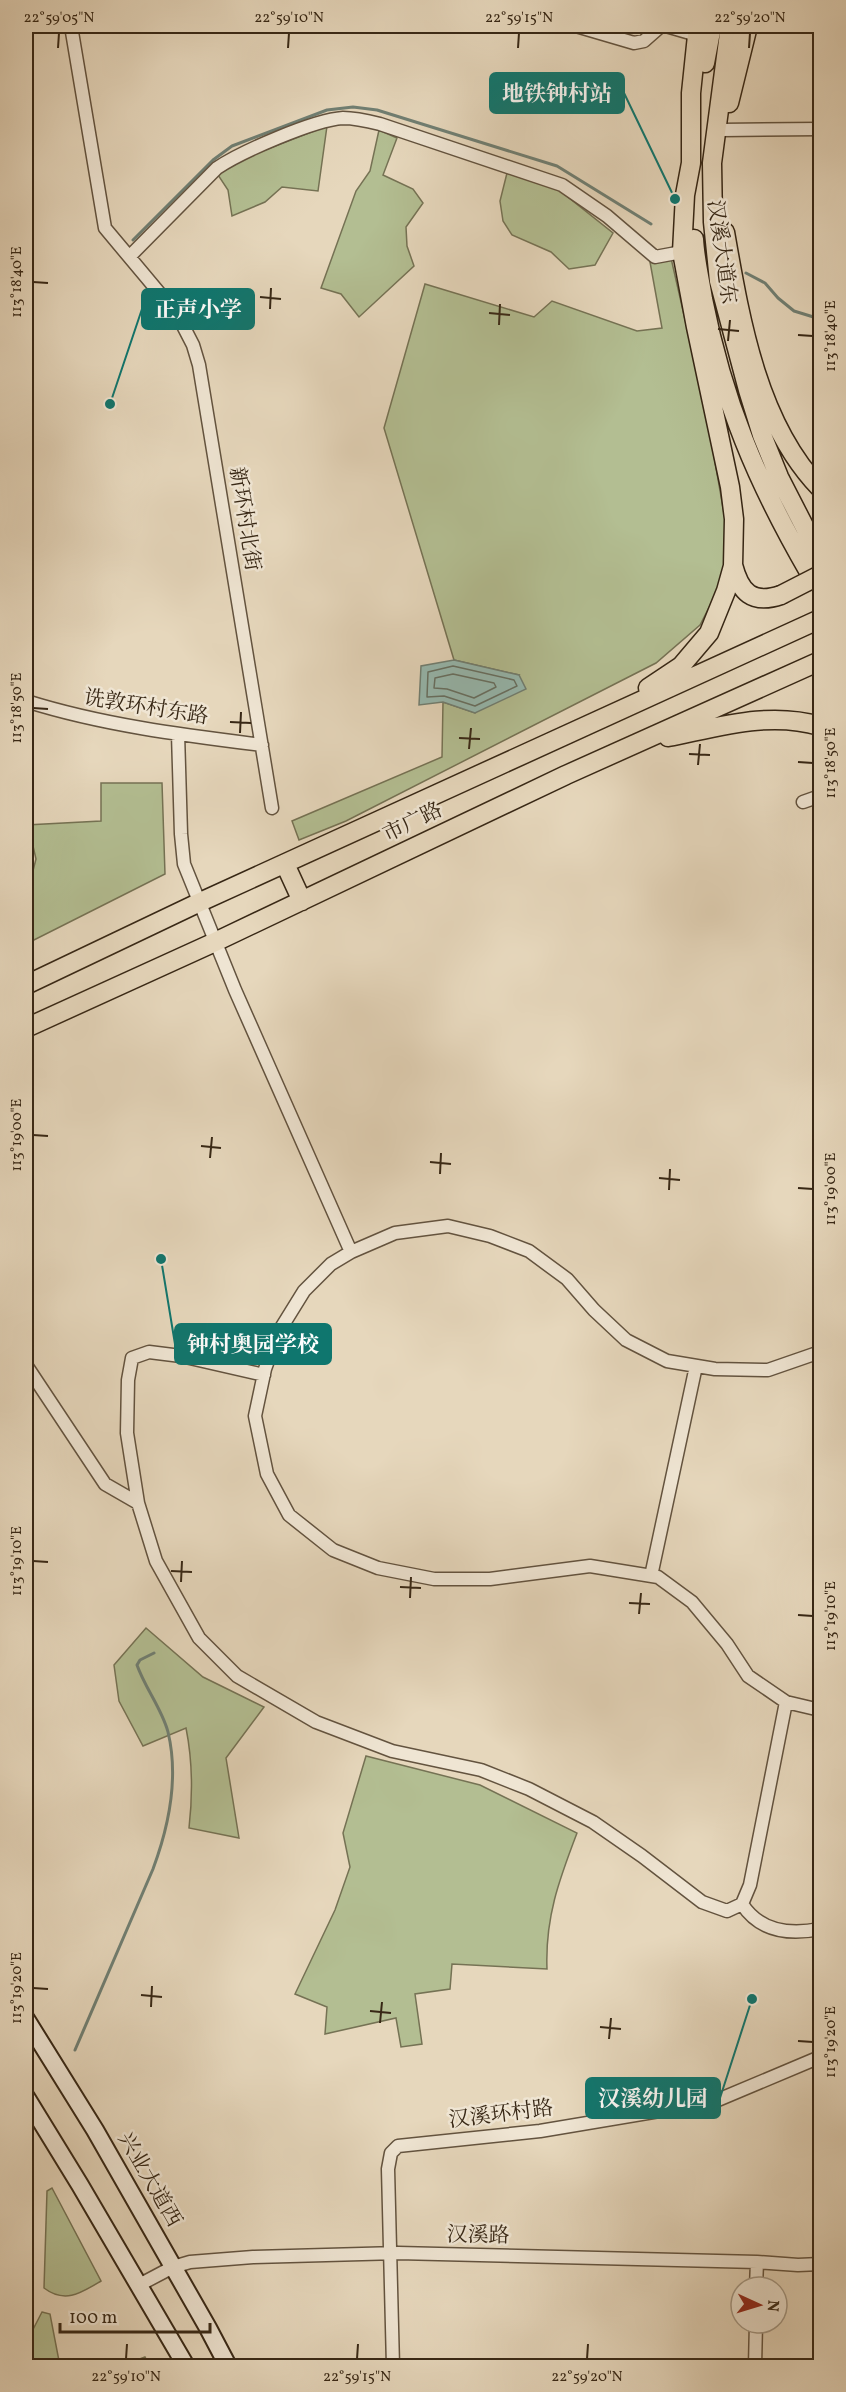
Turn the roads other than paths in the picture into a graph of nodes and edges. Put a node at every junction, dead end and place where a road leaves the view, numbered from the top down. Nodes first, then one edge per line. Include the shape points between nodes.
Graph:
1 (71, 26) edge
2 (576, 26) edge
3 (661, 26) edge
4 (666, 26) edge
5 (730, 26) edge
6 (748, 26) edge
7 (702, 28) edge
8 (820, 129) edge
9 (722, 130) junction
10 (691, 163) junction
11 (712, 163) junction
12 (682, 252) junction
13 (130, 256) junction
14 (820, 488) edge
15 (820, 557) tunnel mouth
16 (733, 565) junction
17 (815, 573) edge
18 (814, 622) edge
19 (820, 662) edge
20 (26, 701) edge
21 (607, 716) junction
22 (820, 726) edge
23 (177, 734) junction
24 (636, 743) junction
25 (262, 745) junction
26 (820, 796) edge
27 (803, 802) dead end
28 (272, 808) dead end
29 (285, 864) junction
30 (302, 901) junction
31 (198, 903) junction
32 (215, 942) junction
33 (26, 985) edge
34 (26, 1028) edge
35 (351, 1252) junction
36 (820, 1352) edge
37 (26, 1365) edge
38 (696, 1366) junction
39 (264, 1375) junction
40 (138, 1503) junction
41 (651, 1576) junction
42 (786, 1702) junction
43 (820, 1710) edge
44 (742, 1904) junction
45 (820, 1929) edge
46 (26, 2019) edge
47 (820, 2057) edge
48 (26, 2097) edge
49 (390, 2254) junction
50 (757, 2262) junction
51 (820, 2264) edge
52 (173, 2267) junction
53 (756, 2275) edge
54 (139, 2285) junction
55 (756, 2335) edge
56 (186, 2367) edge
57 (228, 2367) edge
58 (393, 2367) edge
59 (755, 2367) edge

1 - 13 street, 新环村北街 via 105,228
2 - 3 street via 634,43 644,41
4 - 7 street
5 - 11 main road, 汉溪大道东
6 - 9 main road
7 - 10 main road via 691,93
8 - 9 street
9 - 11 main road
10 - 12 main road
10 - 17 main road, 汉溪大道东 via 694,250 730,405 763,488
11 - 14 main road via 734,283 770,411 787,443
11 - 15 main road, 汉溪大道东 via 719,281 745,381 779,477
12 - 13 street via 655,257 607,216 562,185 380,124 343,118 321,122 233,157 217,168
12 - 16 main road via 730,487
13 - 25 street, 新环村北街 via 177,314 199,364
16 - 17 main road, bridge via 737,581 752,597 768,600
16 - 21 main road via 709,633 681,666
18 - 21 main road, 市广路
19 - 24 main road, 市广路
20 - 23 street, 诜敦环村东路 via 69,715
21 - 29 main road, 市广路
22 - 24 main road via 780,719 751,721
23 - 25 street, 诜敦环村东路
23 - 31 street via 184,864
24 - 30 main road, 市广路
25 - 28 street, 新环村北街
26 - 27 street
29 - 30 main road
29 - 31 main road, 市广路
30 - 32 main road, 市广路
31 - 32 street
31 - 33 main road, 市广路
32 - 34 main road, 市广路
32 - 35 street
35 - 38 street via 395,1233 448,1226 490,1236 529,1251 567,1279 626,1340 667,1361
35 - 39 street via 331,1264 304,1291 278,1333
36 - 38 street via 768,1370
37 - 40 street via 105,1484
38 - 41 street
39 - 40 street via 181,1356 148,1352 132,1359 127,1433
39 - 41 street via 255,1416 267,1474 289,1515 333,1550 378,1568 434,1579 490,1579 590,1566
40 - 44 street via 156,1561 199,1638 237,1677 316,1722 392,1751 481,1770 529,1790 593,1822 702,1902 727,1911
41 - 42 street via 692,1602 748,1676
42 - 43 street
42 - 44 street via 750,1885
44 - 45 street via 759,1923 778,1930 797,1933
46 - 52 street, 兴业大道西
47 - 49 street, 汉溪环村路 via 713,2102 540,2131 398,2146 391,2153 388,2169
48 - 54 street
49 - 50 street, 汉溪路
49 - 52 street, 汉溪路 via 213,2259
49 - 58 street, 汉溪环村路
50 - 51 street, 汉溪路
50 - 53 street
52 - 54 street, 汉溪路
52 - 57 street, 兴业大道西
54 - 56 street
55 - 59 street

